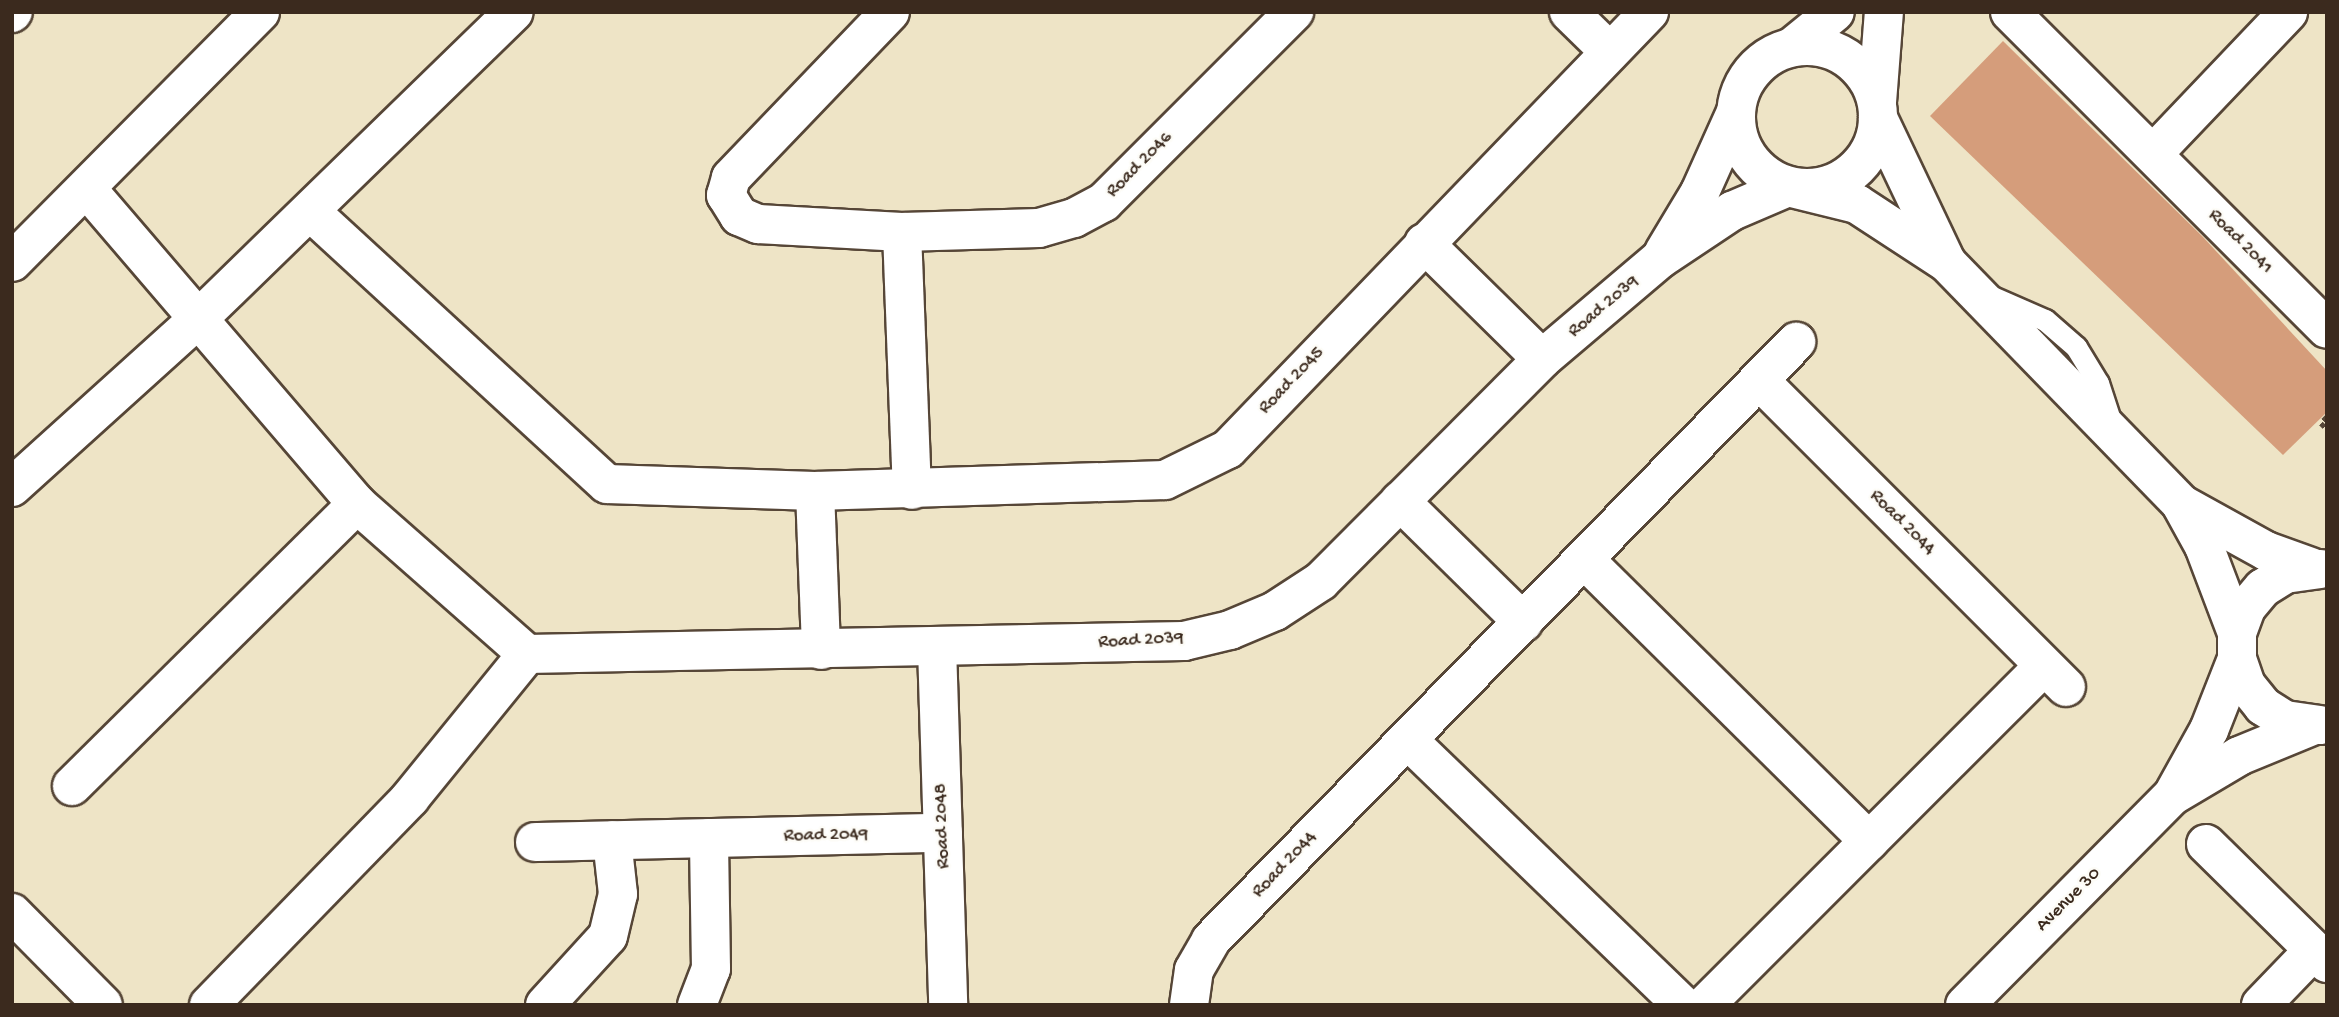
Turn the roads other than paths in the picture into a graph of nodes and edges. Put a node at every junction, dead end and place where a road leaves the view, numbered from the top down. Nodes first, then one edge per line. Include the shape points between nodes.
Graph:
1 (260, 12) edge
2 (514, 12) edge
3 (890, 12) edge
4 (1294, 12) edge
5 (1569, 12) edge
6 (1649, 12) edge
7 (1835, 12) edge
8 (1884, 12) edge
9 (2011, 12) edge
10 (2288, 12) edge
11 (1792, 47) junction
12 (1610, 52) junction
13 (1878, 111) junction
14 (1735, 114) junction
15 (2153, 155) junction
16 (1787, 187) junction
17 (87, 189) junction
18 (310, 211) junction
19 (902, 232) junction
20 (1424, 243) junction
21 (1660, 258) junction
22 (12, 262) edge
23 (1960, 276) junction
24 (196, 321) junction
25 (2327, 329) edge
26 (1796, 342) dead end
27 (1542, 359) junction
28 (1759, 380) junction
29 (12, 487) edge
30 (912, 490) junction
31 (815, 491) junction
32 (1400, 501) junction
33 (358, 504) junction
34 (2181, 504) junction
35 (1584, 559) junction
36 (2319, 568) edge
37 (1522, 622) junction
38 (2237, 646) junction
39 (937, 648) junction
40 (821, 650) junction
41 (527, 654) junction
42 (2319, 725) edge
43 (1408, 740) junction
44 (72, 786) dead end
45 (2172, 796) junction
46 (943, 833) junction
47 (709, 838) junction
48 (612, 840) junction
49 (1868, 841) junction
50 (535, 842) dead end
51 (2206, 844) dead end
52 (12, 913) edge
53 (2320, 957) edge
54 (103, 1005) edge
55 (209, 1005) edge
56 (545, 1005) edge
57 (697, 1005) edge
58 (948, 1005) edge
59 (1189, 1005) edge
60 (1682, 1005) edge
61 (1705, 1005) edge
62 (1965, 1005) edge
63 (2261, 1005) edge

1 - 17 street
2 - 18 street
3 - 19 street, Road 2046 via 731,178 726,195 739,216 758,224
4 - 19 street, Road 2046 via 1104,202 1074,218 1039,228
5 - 12 street
6 - 12 street, Road 2045
7 - 11 street
8 - 13 street
9 - 15 street, Road 2041
10 - 15 street
11 - 13 street via 1839,53 1869,80
11 - 14 street via 1762,61 1748,76
12 - 20 street, Road 2045
13 - 16 street via 1872,146 1848,175 1812,188
13 - 23 street
14 - 16 street via 1745,153 1758,169
14 - 21 street, Road 2039 via 1700,192
15 - 25 street, Road 2041
16 - 21 street, Road 2039 via 1732,211
16 - 23 street via 1857,204
17 - 22 street
17 - 24 street
18 - 24 street
18 - 31 street, Road 2045 via 607,484
19 - 30 street
20 - 27 street
20 - 30 street, Road 2045 via 1228,449 1195,467 1165,480 1128,484
21 - 27 street, Road 2039
23 - 34 street
24 - 29 street
24 - 33 street
26 - 28 street, Road 2044
27 - 32 street, Road 2039
28 - 35 street, Road 2044
28 - 49 street, Road 2044 via 2055,676
30 - 31 street, Road 2045
31 - 40 street
32 - 37 street
32 - 39 street, Road 2039 via 1321,581 1275,611 1230,630 1184,641
33 - 41 street
33 - 44 street
34 - 36 street via 2266,551
34 - 38 street via 2204,546
35 - 37 street, Road 2044
35 - 49 street
36 - 38 street, Avenue 30 via 2285,574 2263,588 2246,608
37 - 43 street, Road 2044
38 - 42 street via 2246,685 2263,706 2285,720
38 - 45 street, Avenue 30 via 2209,730
39 - 40 street, Road 2039
39 - 46 street, Road 2048
40 - 41 street, Road 2039
41 - 55 street via 410,798
42 - 45 street, Avenue 30 via 2239,756
43 - 59 street, Road 2044 via 1211,940 1194,970
43 - 60 street
45 - 62 street, Avenue 30
46 - 47 street, Road 2049
46 - 58 street, Road 2048
47 - 48 street, Road 2049
47 - 57 street via 711,969
48 - 50 street, Road 2049
48 - 56 street via 618,894 608,936
49 - 61 street, Road 2044
51 - 53 street
52 - 54 street
53 - 63 street

